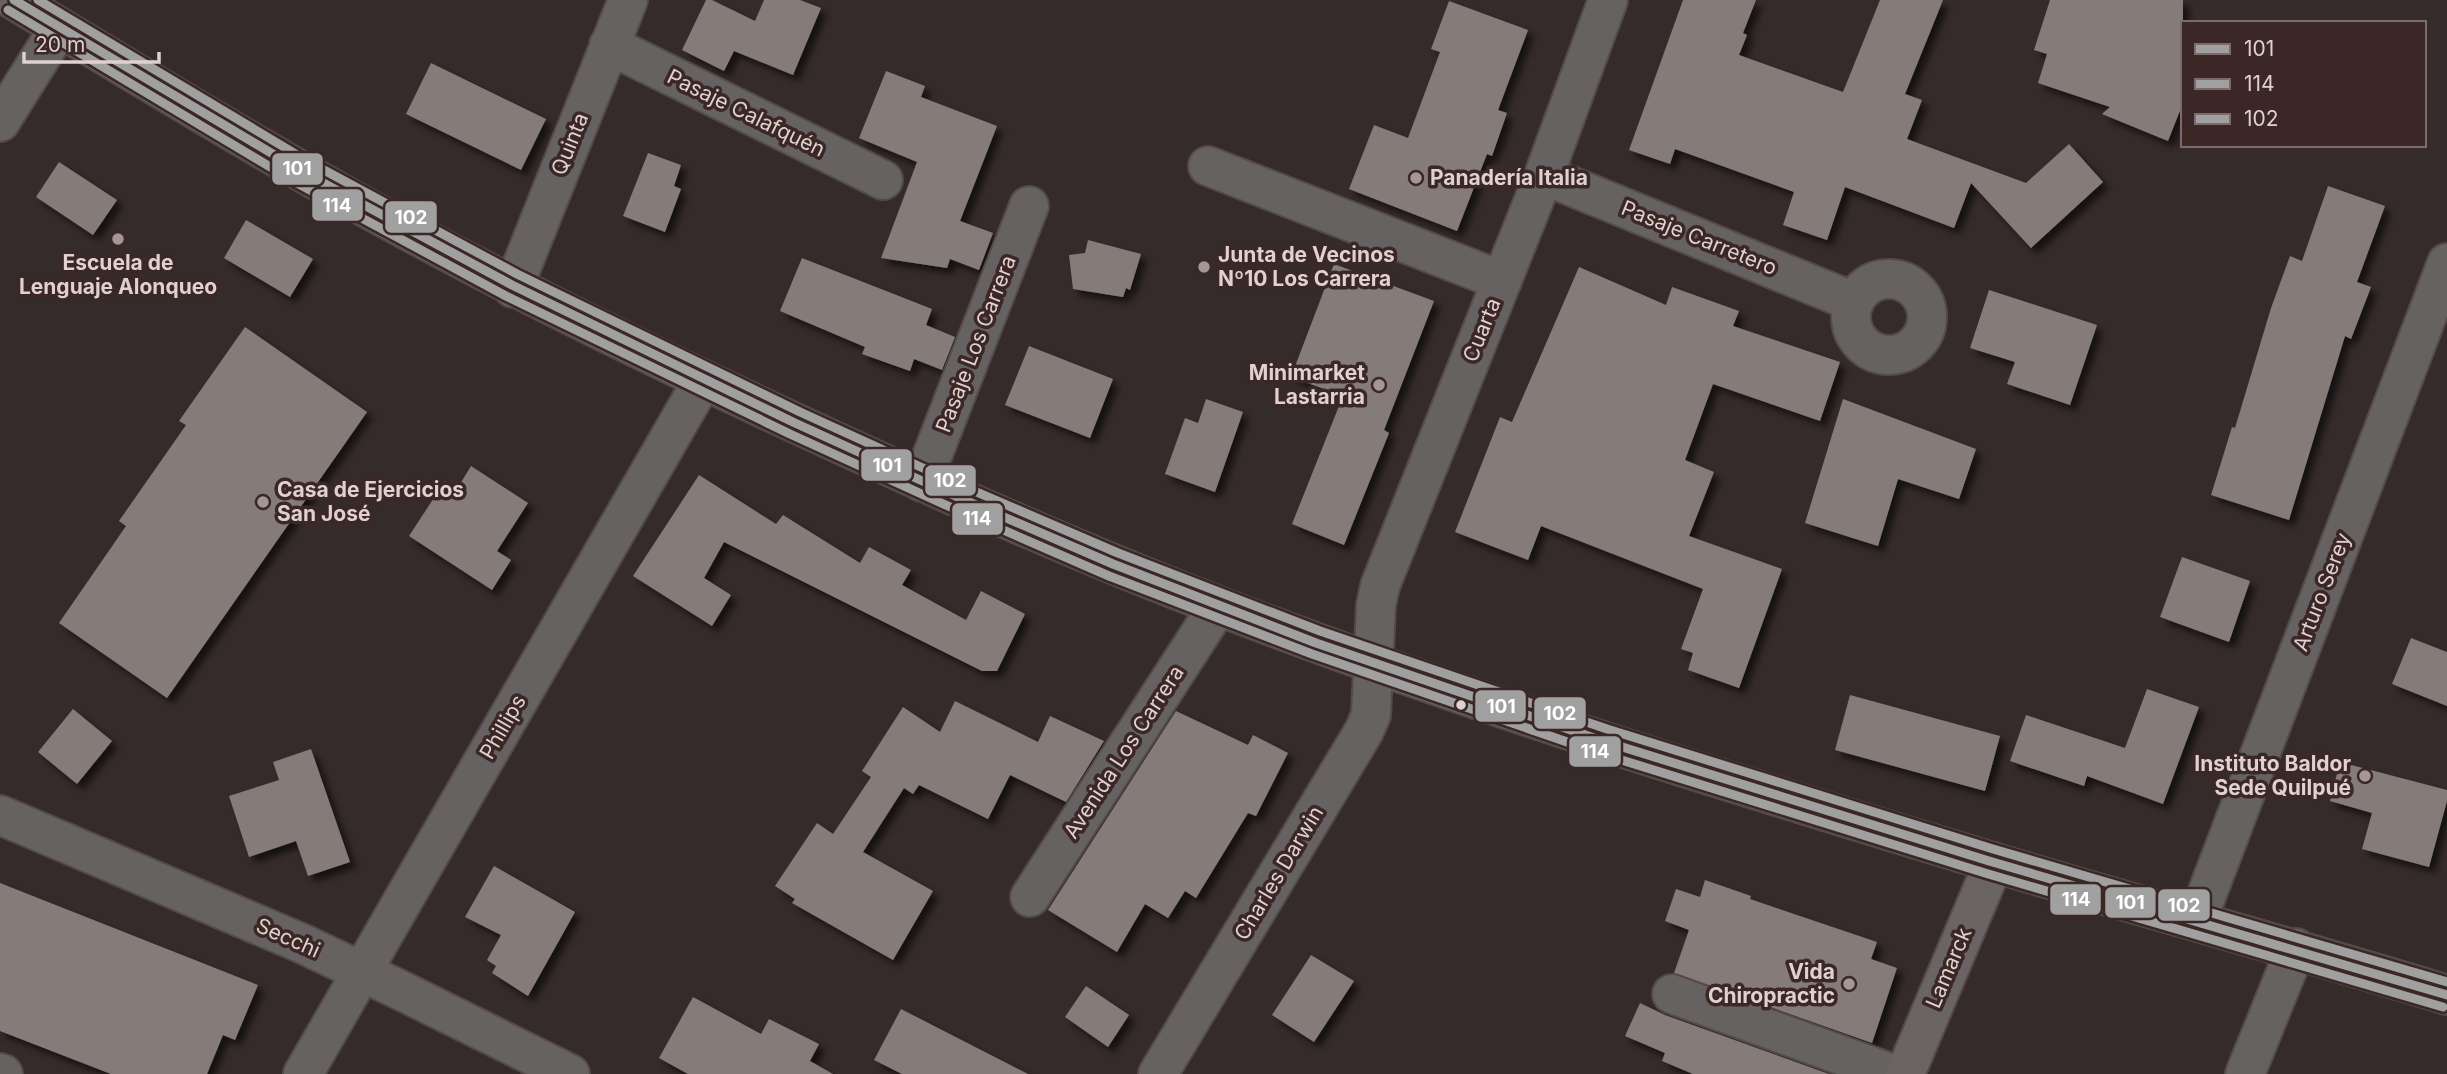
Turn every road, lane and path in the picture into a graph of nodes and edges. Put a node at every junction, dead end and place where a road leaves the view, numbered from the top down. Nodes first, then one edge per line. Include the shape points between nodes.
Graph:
1 (14, 0) edge
2 (628, 0) edge
3 (1608, 0) edge
4 (59, 28) junction
5 (609, 45) junction
6 (0, 122) edge
7 (1208, 166) dead end
8 (1544, 175) junction
9 (883, 180) dead end
10 (1029, 206) dead end
11 (2447, 263) edge
12 (1502, 281) junction
13 (513, 288) junction
14 (1854, 302) dead end
15 (703, 380) junction
16 (922, 482) junction
17 (1218, 606) junction
18 (1375, 664) junction
19 (0, 815) edge
20 (1994, 862) junction
21 (1030, 897) dead end
22 (2197, 920) junction
23 (2296, 948) junction
24 (362, 972) junction
25 (1672, 993) dead end
26 (2447, 995) edge
27 (303, 1074) edge
28 (570, 1074) edge
29 (1158, 1074) edge
30 (1892, 1074) edge
31 (1905, 1074) edge
32 (2245, 1074) edge

1 - 4 main road
2 - 5 street, Quinta
3 - 8 street, Cuarta
4 - 6 street
4 - 13 main road via 341,195
5 - 9 street, Pasaje Calafquén
5 - 13 street, Quinta
7 - 12 street
8 - 12 street, Cuarta
8 - 14 street, Pasaje Carretero
10 - 16 street, Pasaje Los Carrera
11 - 22 street, Arturo Serey
12 - 18 street, Cuarta via 1380,586
13 - 15 main road
15 - 16 main road
15 - 24 street, Phillips
16 - 17 main road
17 - 18 main road
17 - 21 street, Avenida Los Carrera
18 - 20 main road via 1555,726
18 - 29 street, Charles Darwin via 1371,715 1364,731
19 - 24 street, Secchi
20 - 22 main road
20 - 31 main road, Lamarck
22 - 23 main road
23 - 26 main road
23 - 32 street
24 - 27 street, Phillips
24 - 28 street, Secchi
25 - 30 street

